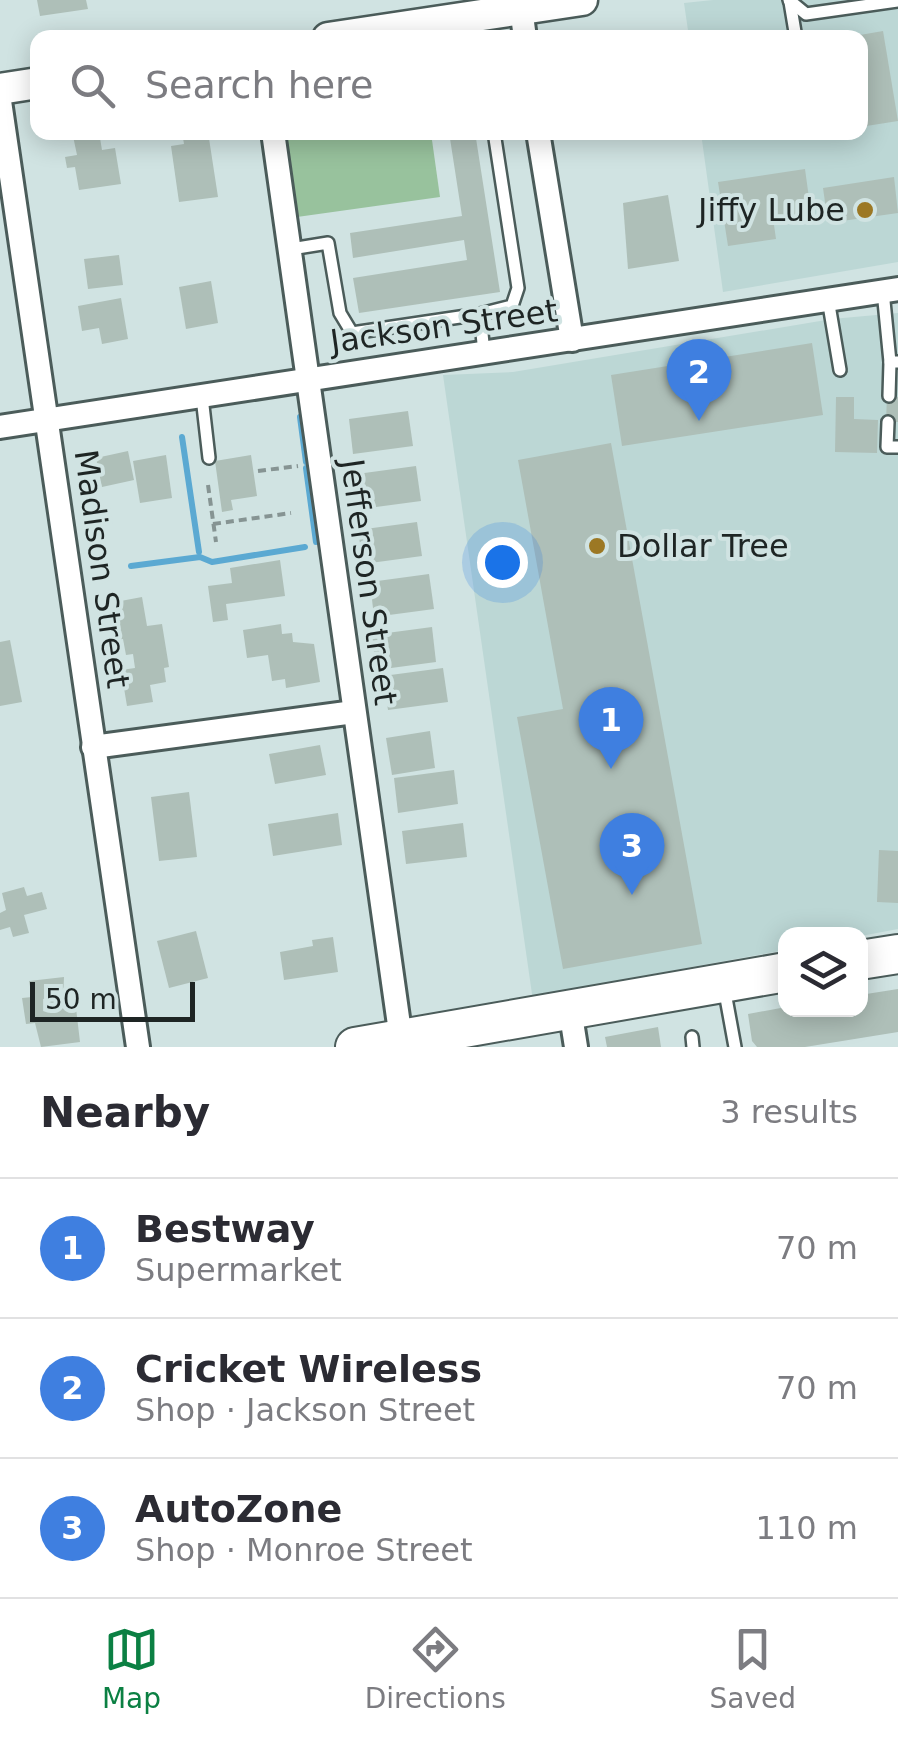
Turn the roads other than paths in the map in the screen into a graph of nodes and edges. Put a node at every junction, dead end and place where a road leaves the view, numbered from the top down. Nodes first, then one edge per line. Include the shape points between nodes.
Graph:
1 (582, 0) edge
2 (790, 1) edge
3 (898, 1) edge
4 (522, 16) edge
5 (453, 28) edge
6 (428, 30) edge
7 (795, 30) edge
8 (30, 84) edge
9 (0, 89) edge
10 (0, 101) edge
11 (275, 140) edge
12 (495, 140) edge
13 (539, 140) edge
14 (291, 249) junction
15 (890, 290) edge
16 (828, 300) junction
17 (480, 314) junction
18 (572, 340) junction
19 (484, 352) junction
20 (894, 362) edge
21 (840, 370) dead end
22 (310, 378) junction
23 (889, 396) dead end
24 (202, 397) junction
25 (48, 420) junction
26 (888, 422) dead end
27 (0, 427) edge
28 (898, 447) edge
29 (209, 458) dead end
30 (354, 712) junction
31 (94, 747) junction
32 (898, 954) edge
33 (868, 959) edge
34 (778, 973) edge
35 (723, 983) junction
36 (570, 1009) junction
37 (401, 1043) edge
38 (138, 1047) edge
39 (355, 1047) edge
40 (576, 1047) edge
41 (735, 1047) edge

1 - 4 street
2 - 3 lane via 806,14
2 - 7 lane
4 - 5 street
5 - 6 street
8 - 9 street
10 - 25 street, Madison Street
11 - 14 street, Jefferson Street
12 - 17 lane via 518,288 512,306
13 - 18 street
14 - 17 lane via 328,243 340,313 352,332
14 - 22 street, Jefferson Street
15 - 16 street, Jackson Street
15 - 20 lane
16 - 18 street, Jackson Street
16 - 21 lane
17 - 19 lane
18 - 19 street, Jackson Street
19 - 22 street, Jackson Street
20 - 23 lane
22 - 24 street, Jackson Street
22 - 30 street, Jefferson Street
24 - 25 street, Jackson Street
24 - 29 lane
25 - 27 street, Jackson Street
25 - 31 street, Madison Street
26 - 28 lane via 887,446
30 - 31 street
30 - 37 street, Jefferson Street
31 - 38 street, Madison Street
32 - 33 main road
34 - 35 main road
35 - 36 main road
35 - 41 lane
36 - 37 main road
36 - 40 street
37 - 39 main road

